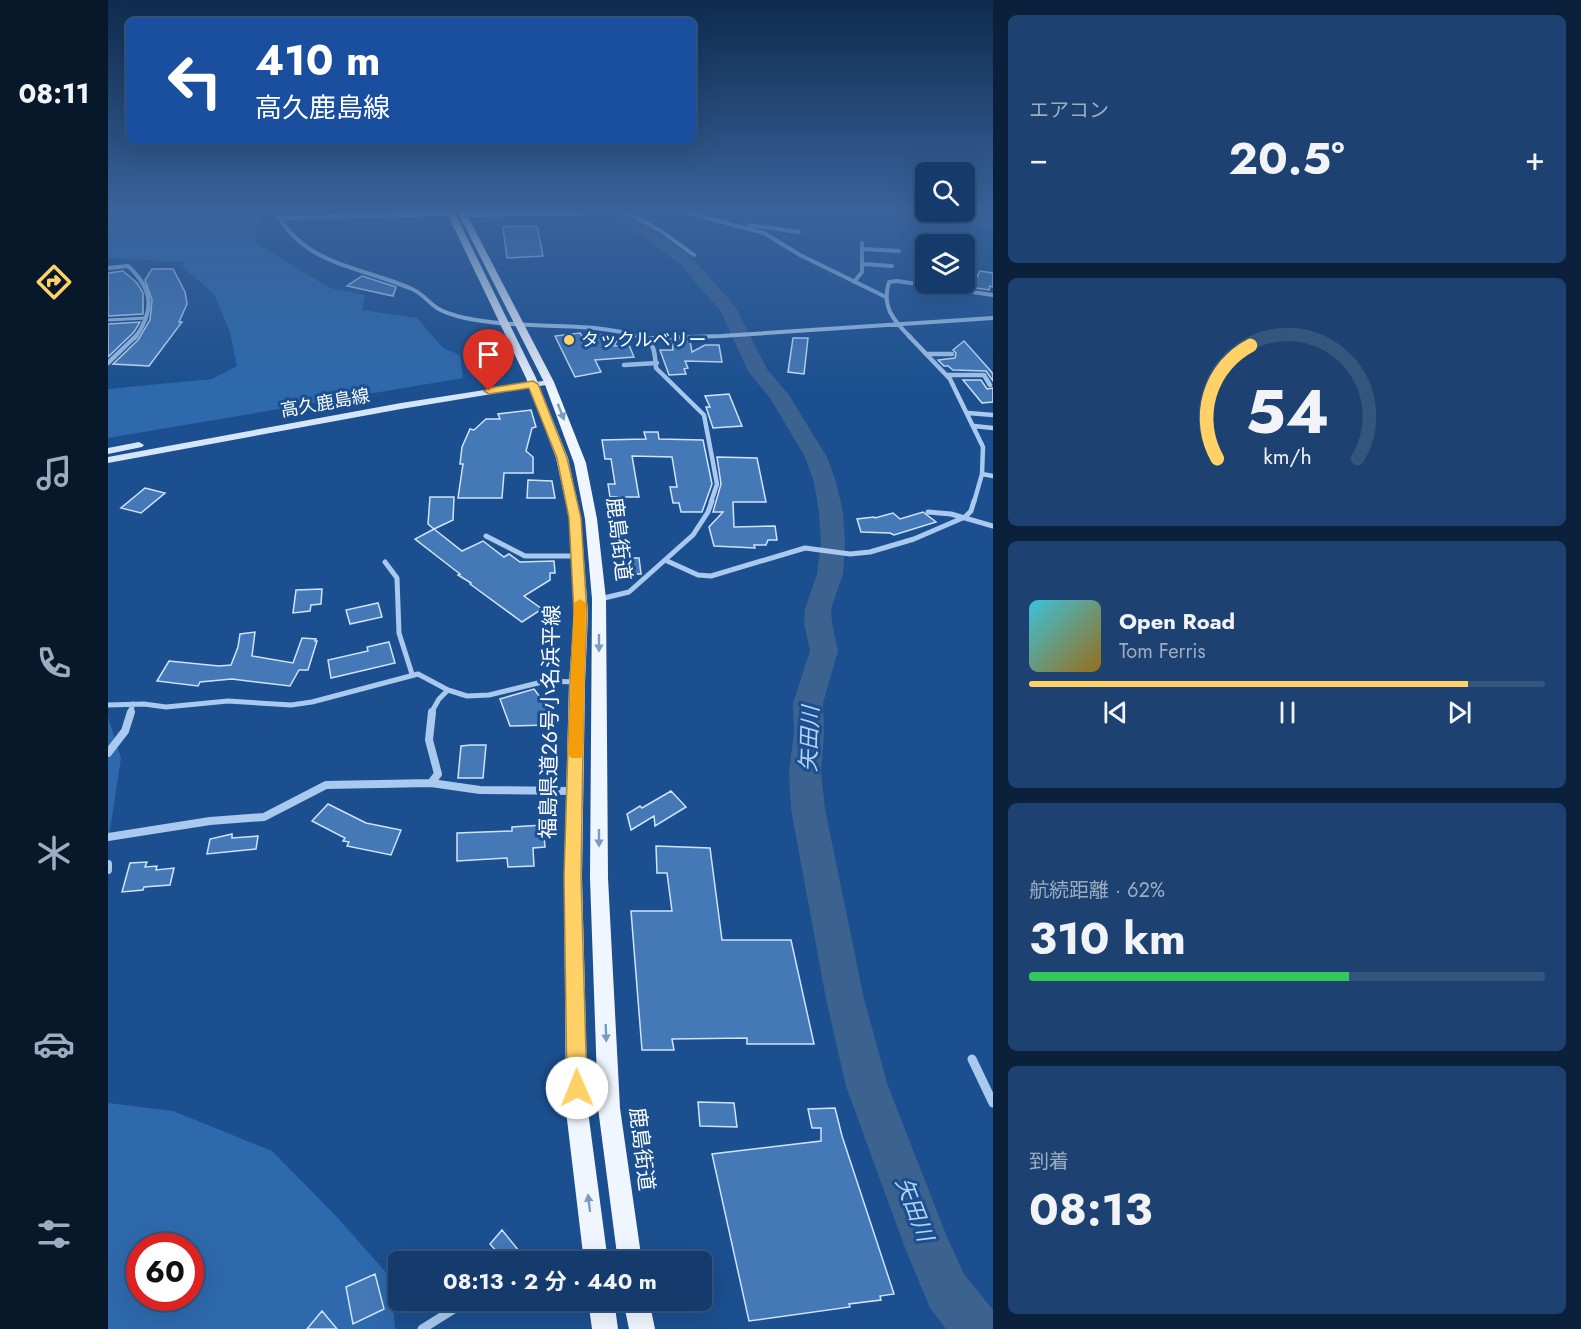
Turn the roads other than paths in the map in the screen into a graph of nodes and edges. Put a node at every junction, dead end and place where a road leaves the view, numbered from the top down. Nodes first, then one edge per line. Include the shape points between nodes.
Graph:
1 (132, 271) edge
2 (361, 271) edge
3 (486, 271) edge
4 (833, 271) edge
5 (861, 271) edge
6 (855, 282) junction
7 (993, 295) edge
8 (886, 297) junction
9 (146, 318) junction
10 (993, 318) edge
11 (108, 320) edge
12 (513, 324) junction
13 (898, 326) junction
14 (648, 339) junction
15 (925, 354) junction
16 (952, 354) dead end
17 (108, 363) edge
18 (657, 363) junction
19 (624, 365) dead end
20 (947, 375) junction
21 (540, 380) junction
22 (990, 385) dead end
23 (968, 413) junction
24 (993, 415) edge
25 (974, 426) junction
26 (993, 428) edge
27 (108, 451) edge
28 (108, 460) edge
29 (982, 474) junction
30 (993, 476) edge
31 (928, 513) dead end
32 (965, 517) junction
33 (993, 526) edge
34 (486, 536) dead end
35 (578, 556) junction
36 (665, 560) junction
37 (385, 562) dead end
38 (599, 600) junction
39 (412, 674) junction
40 (577, 682) junction
41 (448, 690) junction
42 (134, 704) junction
43 (108, 705) edge
44 (108, 753) edge
45 (431, 783) junction
46 (576, 791) junction
47 (108, 837) edge
48 (108, 864) edge
49 (108, 870) edge
50 (972, 1059) dead end
51 (993, 1103) edge
52 (595, 1251) edge
53 (629, 1251) edge
54 (451, 1311) edge
55 (603, 1311) edge
56 (638, 1311) edge
57 (422, 1329) edge
58 (605, 1329) edge
59 (642, 1329) edge

1 - 9 street via 144,284
2 - 12 street via 420,292 442,310
3 - 12 main road, 福島県道26号小名浜平線
4 - 6 street
5 - 6 street
6 - 8 street
7 - 8 street via 897,281 887,284
8 - 13 street via 891,317
9 - 11 street
9 - 17 street via 145,326
10 - 13 street
12 - 14 street via 559,326
12 - 21 main road, 福島県道26号小名浜平線
13 - 14 street
13 - 15 street
14 - 18 street
15 - 16 street
15 - 20 street
18 - 19 street
18 - 36 street via 656,368 704,415 717,484 701,525
20 - 22 street via 984,375
20 - 23 street
21 - 27 main road, 高久鹿島線
21 - 28 main road, 高久鹿島線
21 - 35 main road, 福島県道26号小名浜平線 via 575,518
21 -> 38 main road, 鹿島街道 via 580,463 591,519
23 - 24 street
23 - 25 street
25 - 26 street
25 - 29 street via 983,447
29 - 30 street
29 - 32 street via 971,511
31 - 32 street
32 - 33 street
32 - 36 street via 914,539 870,552 850,554 805,548 711,576 698,575
34 - 35 street via 525,556
35 - 40 main road, 福島県道26号小名浜平線
36 - 38 street via 628,592
37 - 39 street via 397,578 399,633
38 -> 53 main road, 鹿島街道 via 599,878 609,1097
39 - 41 street
39 - 42 street via 291,705 228,701 166,707
40 - 41 street via 535,682 476,697
40 - 46 main road, 福島県道26号小名浜平線
41 - 45 street via 434,701 428,727 429,750 438,774
42 - 43 street
42 - 44 street via 125,731
45 - 46 street via 480,790
45 - 47 street via 326,785 264,817
52 -> 46 main road, 福島県道26号小名浜平線 via 577,1111 573,877
48 - 49 street
50 - 51 street
54 - 57 street
55 - 58 main road
56 - 59 main road

